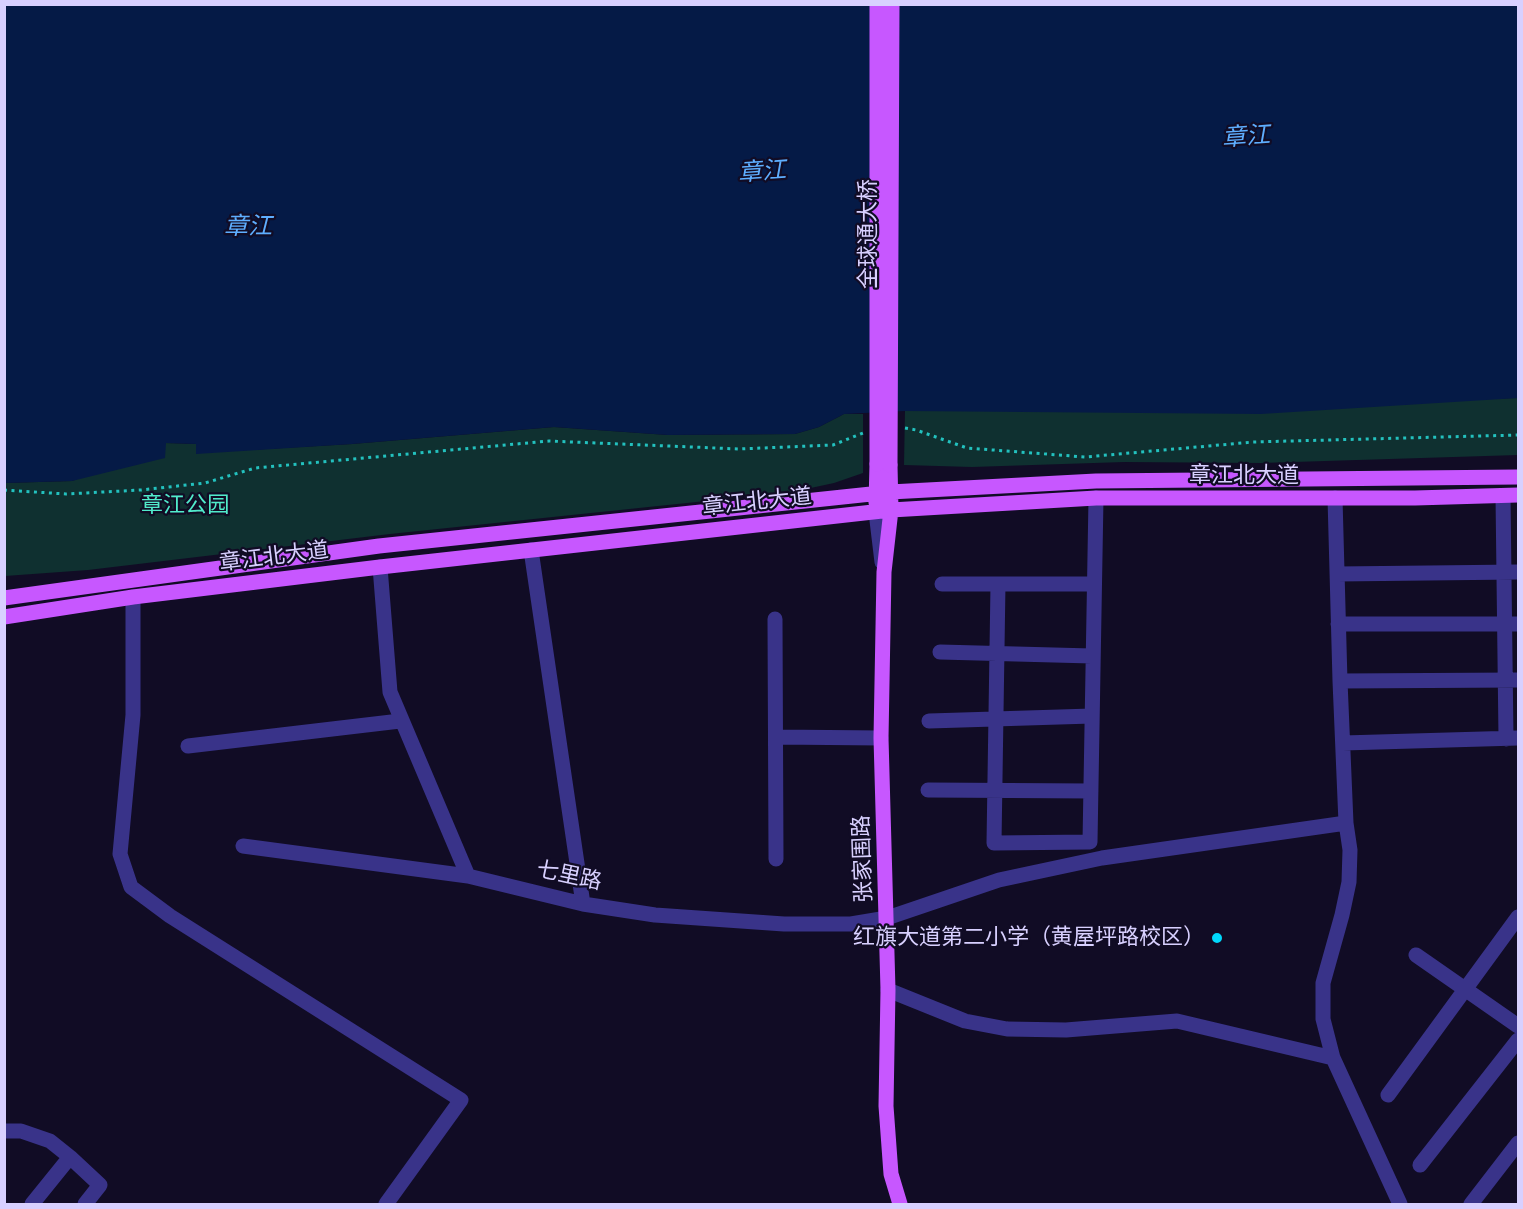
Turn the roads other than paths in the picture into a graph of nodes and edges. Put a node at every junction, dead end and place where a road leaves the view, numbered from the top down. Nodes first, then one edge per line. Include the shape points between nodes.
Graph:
1 (877, 4) edge
2 (892, 4) edge
3 (884, 464) junction
4 (1518, 477) edge
5 (883, 493) junction
6 (1511, 495) edge
7 (1096, 498) junction
8 (1335, 498) junction
9 (883, 511) junction
10 (531, 550) junction
11 (380, 567) junction
12 (1511, 572) edge
13 (1337, 574) junction
14 (942, 584) dead end
15 (998, 584) junction
16 (1093, 584) junction
17 (133, 597) junction
18 (4, 598) edge
19 (4, 617) edge
20 (776, 619) dead end
21 (1338, 624) junction
22 (1511, 624) edge
23 (940, 652) dead end
24 (997, 653) junction
25 (1092, 656) junction
26 (1512, 680) edge
27 (1340, 681) junction
28 (1092, 716) junction
29 (997, 719) junction
30 (400, 721) junction
31 (929, 721) dead end
32 (776, 737) junction
33 (881, 738) junction
34 (1512, 739) edge
35 (1343, 743) junction
36 (188, 746) dead end
37 (928, 790) dead end
38 (995, 790) junction
39 (1091, 791) junction
40 (1346, 823) junction
41 (243, 846) dead end
42 (776, 859) dead end
43 (468, 876) junction
44 (583, 904) junction
45 (1518, 917) edge
46 (887, 918) junction
47 (1416, 955) dead end
48 (1465, 988) junction
49 (888, 990) junction
50 (1518, 1026) edge
51 (1518, 1040) edge
52 (1333, 1058) junction
53 (1388, 1095) dead end
54 (4, 1131) edge
55 (1518, 1143) edge
56 (70, 1157) junction
57 (1420, 1166) dead end
58 (32, 1204) edge
59 (85, 1204) edge
60 (386, 1204) edge
61 (900, 1204) edge
62 (1400, 1204) edge
63 (1470, 1204) edge

1 - 3 main road, 全球通大桥, bridge
2 - 3 main road, 全球通大桥, bridge
3 - 5 main road, 张家围路
4 - 5 main road, 章江北大道 via 1096,481
5 - 9 main road, 张家围路
5 - 18 main road, 章江北大道 via 379,546
6 - 8 main road, 章江北大道
6 - 12 street
7 - 8 main road, 章江北大道
7 - 9 main road, 章江北大道
7 - 16 street
8 - 13 street
9 - 10 main road, 章江北大道
9 - 33 main road, 张家围路
10 - 11 main road, 章江北大道
10 - 44 street
11 - 17 main road, 章江北大道
11 - 30 street via 390,692
12 - 13 street
12 - 22 street
13 - 21 street
14 - 15 street
15 - 16 street
15 - 24 street
16 - 25 street
17 - 19 main road, 章江北大道
17 - 60 street via 133,715 120,854 131,887 170,916 461,1100
20 - 32 street
21 - 22 street
21 - 27 street
22 - 26 street
23 - 24 street
24 - 25 street
24 - 29 street
25 - 28 street
26 - 27 street
26 - 34 street
27 - 35 street
28 - 29 street
28 - 39 street
29 - 31 street
29 - 38 street
30 - 36 street
30 - 43 street
32 - 33 street
32 - 42 street
33 - 46 main road, 张家围路
34 - 35 street
35 - 40 street
37 - 38 street
38 - 39 street
38 - 39 street via 994,843 1090,842
40 - 46 street, 七里路 via 1102,858 999,880
40 - 52 street via 1349,882 1323,983 1323,1018
41 - 43 street, 七里路
43 - 44 street, 七里路
44 - 46 street, 七里路 via 655,915 784,924 851,924
45 - 48 street
46 - 49 main road, 张家围路
47 - 48 street
48 - 50 street
48 - 53 street
49 - 52 street via 965,1021 1007,1029 1066,1030 1177,1021
49 - 61 main road, 张家围路 via 886,1106 891,1174
51 - 57 street
52 - 62 street
54 - 56 street via 21,1131 50,1142
55 - 63 street
56 - 58 street
56 - 59 street via 100,1185

